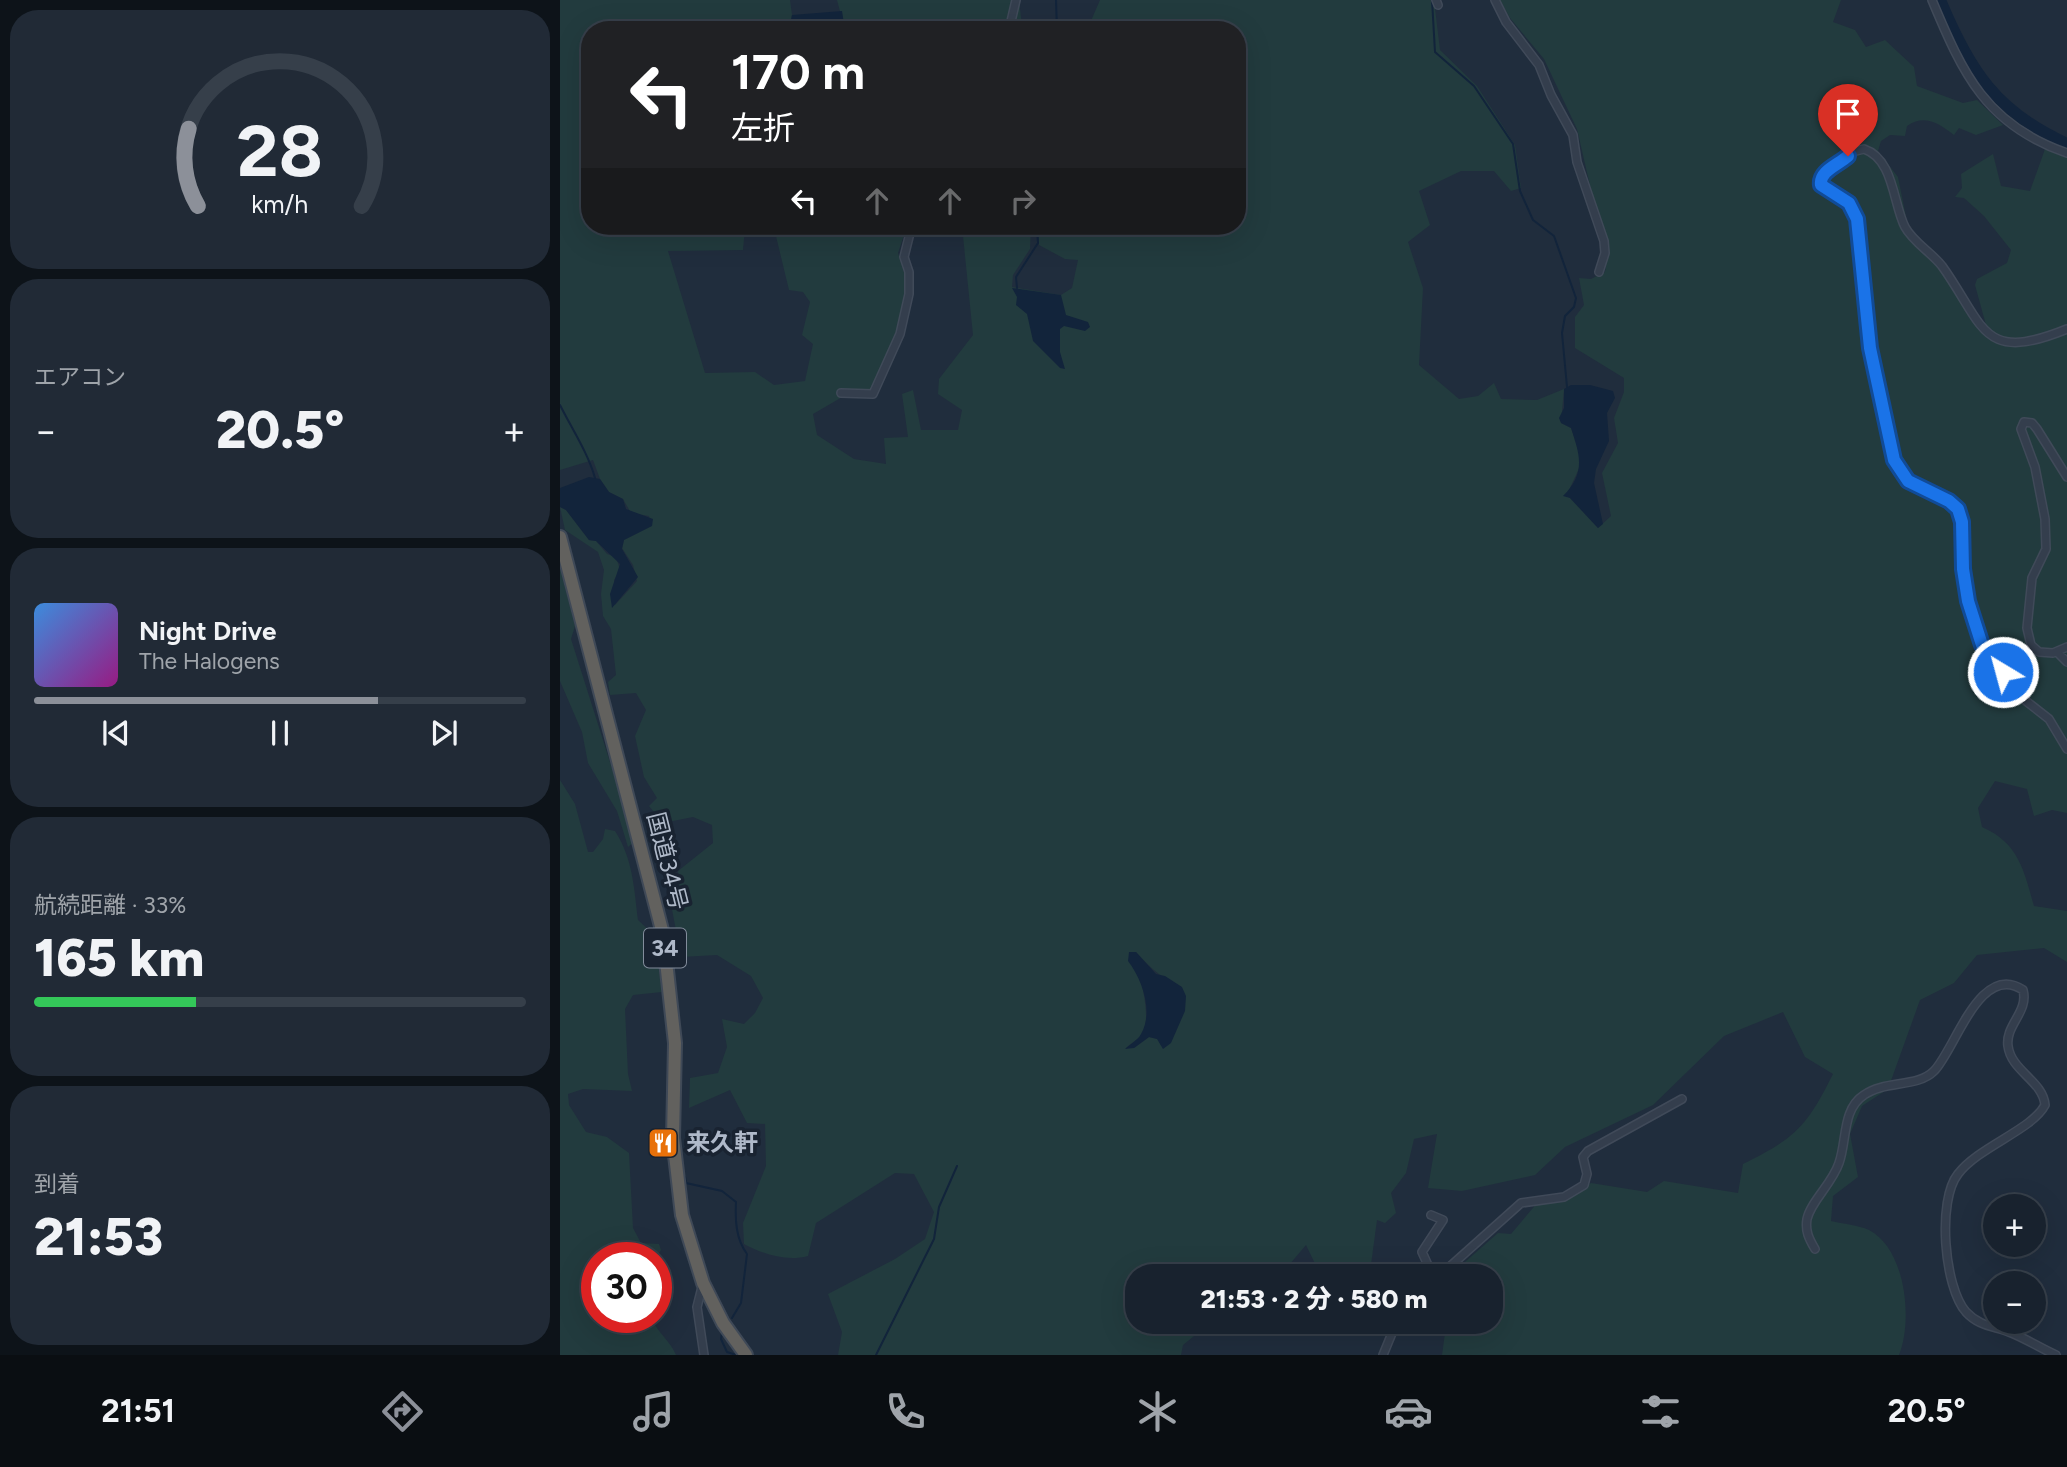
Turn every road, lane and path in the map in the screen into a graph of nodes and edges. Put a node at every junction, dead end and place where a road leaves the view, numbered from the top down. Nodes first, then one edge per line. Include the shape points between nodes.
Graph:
1 (1016, 0) edge
2 (1495, 0) edge
3 (1932, 0) edge
4 (1011, 21) edge
5 (1856, 151) dead end
6 (2067, 153) edge
7 (1848, 156) dead end
8 (909, 235) edge
9 (1600, 272) dead end
10 (2067, 329) edge
11 (841, 393) dead end
12 (2067, 477) edge
13 (560, 537) edge
14 (2067, 647) edge
15 (2057, 652) junction
16 (2067, 662) edge
17 (2067, 749) edge
18 (1682, 1099) dead end
19 (1431, 1215) dead end
20 (1815, 1249) dead end
21 (1426, 1264) edge
22 (1453, 1264) edge
23 (703, 1283) junction
24 (1392, 1334) edge
25 (704, 1355) edge
26 (746, 1355) edge
27 (1383, 1355) edge
28 (2056, 1355) edge

1 - 4 street
2 - 9 street via 1539,65 1573,135 1604,242
3 - 6 street via 1965,72 1987,103 2017,131
5 - 10 street via 1864,149 1877,157 1906,229 1941,265 1984,333 2006,343
7 - 17 street via 1820,181 1852,207 1857,219 1870,348 1898,469 1908,481 1958,509 1965,589 1982,645 2019,684 2026,701 2049,719
8 - 11 street via 904,249 909,294 900,334 873,394
12 - 15 street via 2037,429 2024,422 2021,429 2040,485 2046,549 2032,578 2027,628 2035,650
13 - 23 highway, 国道34号 / 34 via 663,934 675,1043 675,1177
14 - 15 street
15 - 16 street
18 - 22 street via 1588,1151 1583,1157 1584,1185 1564,1197 1521,1203
19 - 21 street via 1443,1220 1422,1252
20 - 28 street via 1807,1236 1806,1221 1835,1176 1856,1102 1883,1085 1926,1077 1941,1063 1978,1001 1996,987 2017,986 2025,1000 2010,1030 2008,1046 2011,1058 2043,1096 2045,1105 2032,1120 1997,1141 1958,1174 1947,1205 1947,1251 1965,1311 1986,1326
23 - 25 street via 697,1301
23 - 26 highway, 国道34号 / 34
24 - 27 street

